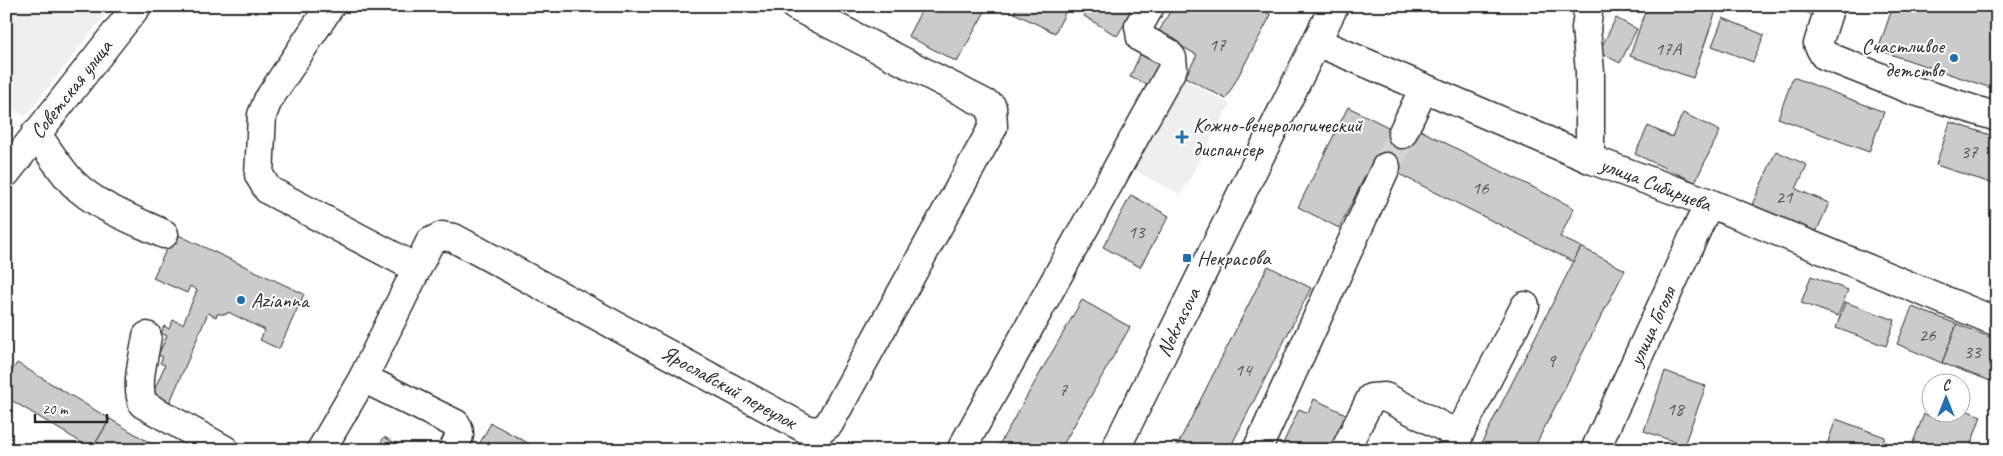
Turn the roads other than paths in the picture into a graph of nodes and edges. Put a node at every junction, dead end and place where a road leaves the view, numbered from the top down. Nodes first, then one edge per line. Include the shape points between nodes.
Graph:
1 (137, 6) edge
2 (330, 6) edge
3 (795, 6) edge
4 (1150, 6) edge
5 (1334, 6) edge
6 (1589, 6) edge
7 (1830, 6) edge
8 (1317, 42) junction
9 (1424, 88) junction
10 (1997, 117) edge
11 (36, 133) junction
12 (1402, 134) tunnel mouth
13 (1590, 159) junction
14 (1386, 167) tunnel mouth
15 (8, 168) edge
16 (1709, 203) junction
17 (164, 234) dead end
18 (416, 268) junction
19 (1525, 306) dead end
20 (1997, 322) edge
21 (147, 336) dead end
22 (363, 378) junction
23 (1455, 443) edge
24 (226, 450) edge
25 (321, 450) edge
26 (452, 450) edge
27 (961, 450) edge
28 (1115, 450) edge
29 (1257, 450) edge
30 (1345, 450) edge
31 (1595, 450) edge

1 - 11 street, Советская улица
2 - 18 street via 268,100 262,115 260,175 268,190
3 - 18 street, Ярославский переулок via 992,107 993,115 993,126 829,424 820,431 808,430 454,238 442,236 430,242
4 - 27 street via 1139,26 1141,38 1167,52 1172,58 1173,68
5 - 8 street, Nekrasova
6 - 13 street via 1586,28 1590,72
7 - 10 street via 1818,44 1824,55 1912,90
8 - 9 street, улица Сибирцева
8 - 28 street, Nekrasova
9 - 12 street
9 - 13 street, улица Сибирцева
11 - 15 street, Советская улица
11 - 17 street via 73,183 86,194
13 - 16 street, улица Сибирцева
14 - 29 street
16 - 20 street, улица Сибирцева
16 - 31 street, улица Гоголя
18 - 22 street, Ярославский переулок
19 - 23 street
21 - 24 street via 140,383 143,404
22 - 25 street, Ярославский переулок
22 - 26 street via 456,424 460,431
23 - 30 street via 1385,397 1371,398

